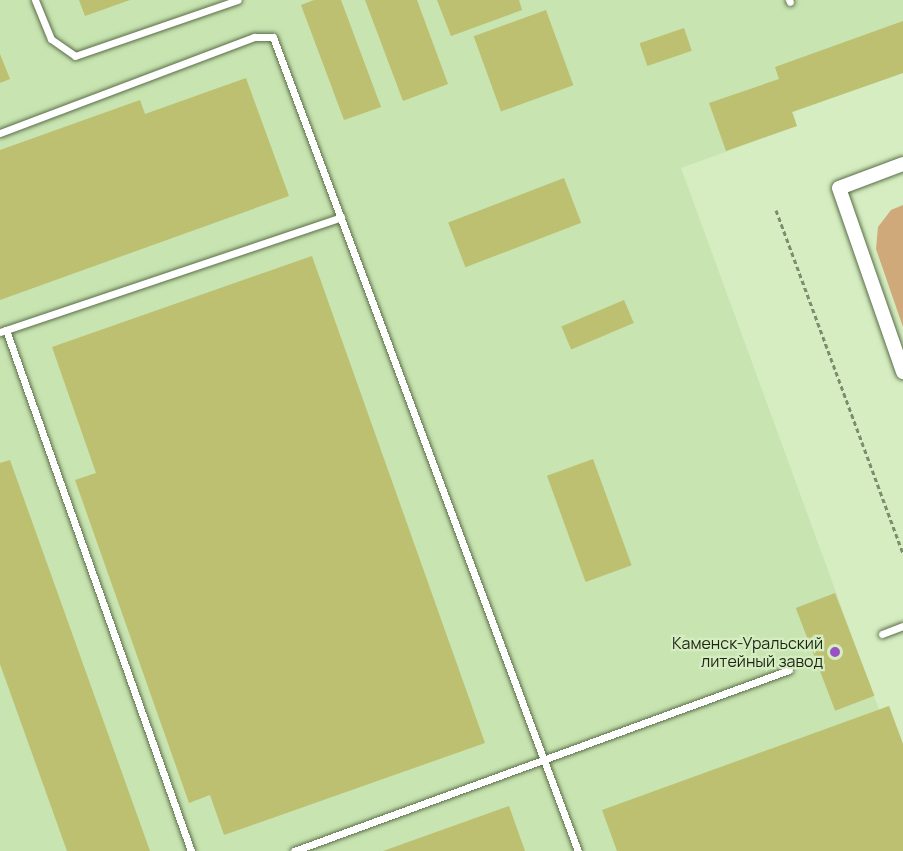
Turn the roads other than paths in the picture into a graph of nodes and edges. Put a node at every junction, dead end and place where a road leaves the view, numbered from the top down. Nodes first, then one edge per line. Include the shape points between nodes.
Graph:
1 (36, 0) edge
2 (238, 0) edge
3 (0, 134) edge
4 (903, 164) edge
5 (340, 217) junction
6 (3, 331) edge
7 (903, 372) edge
8 (903, 626) edge
9 (882, 634) dead end
10 (789, 670) dead end
11 (545, 759) junction
12 (191, 851) edge
13 (294, 851) edge
14 (578, 851) edge

1 - 2 lane via 51,39 75,56
3 - 5 lane via 254,37 273,37
4 - 7 street via 839,188
5 - 6 lane
5 - 11 lane
6 - 12 lane
8 - 9 lane
10 - 11 lane
11 - 13 lane
11 - 14 lane

